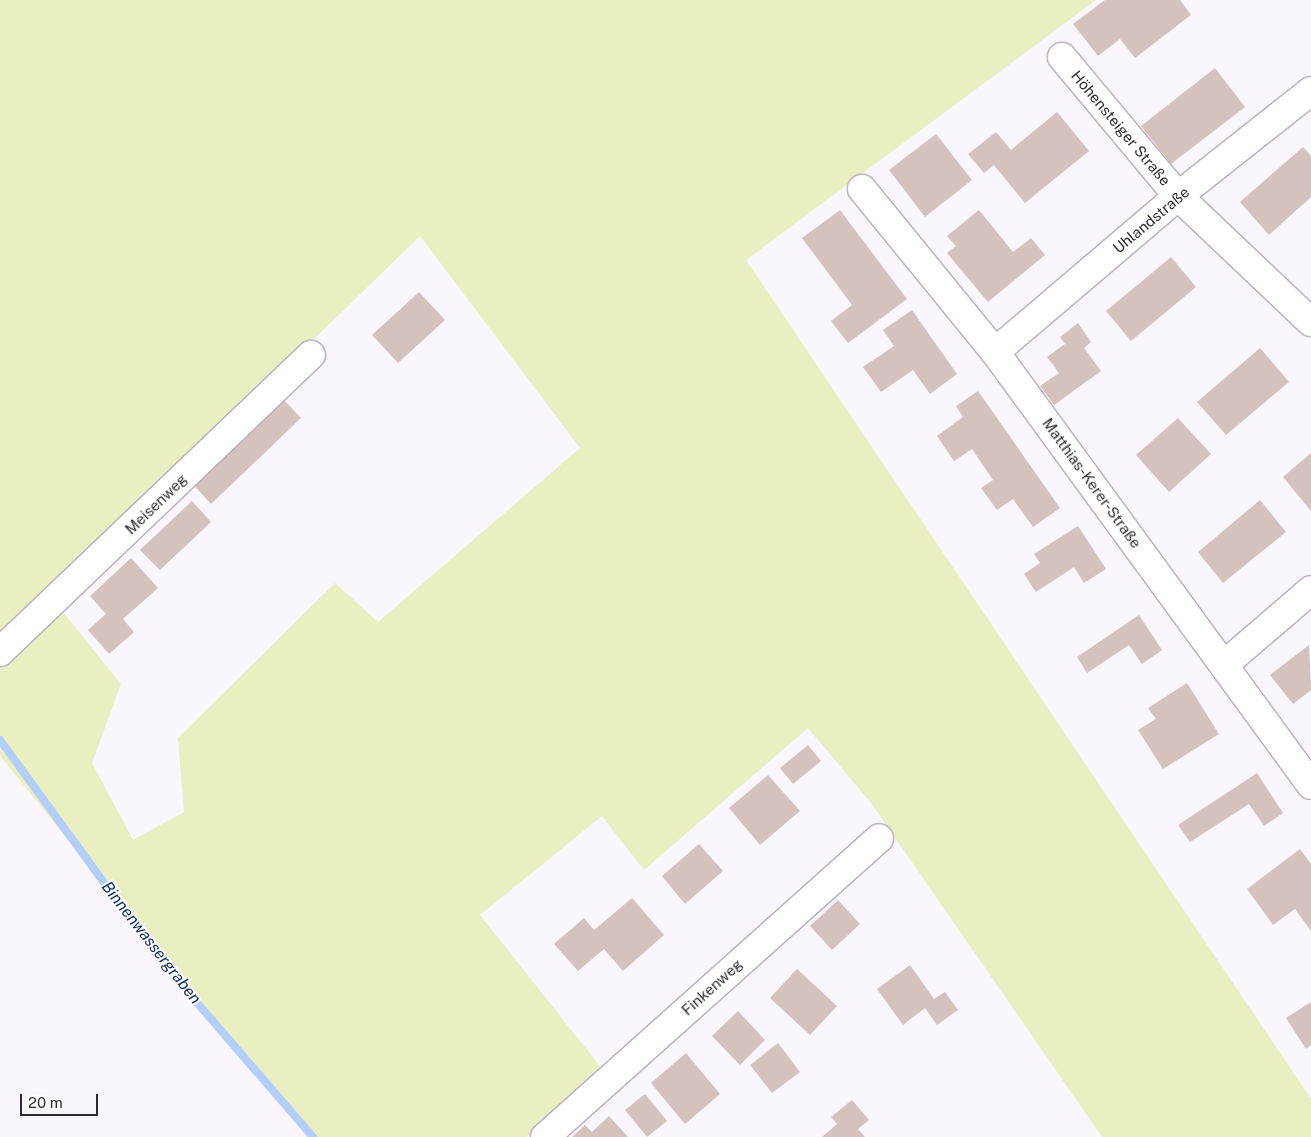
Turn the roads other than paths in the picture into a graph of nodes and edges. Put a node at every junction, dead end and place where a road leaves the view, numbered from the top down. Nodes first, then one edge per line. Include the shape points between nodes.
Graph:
1 (1062, 57) dead end
2 (1311, 91) edge
3 (862, 189) dead end
4 (1178, 196) junction
5 (1311, 322) edge
6 (995, 352) junction
7 (311, 355) dead end
8 (1311, 590) edge
9 (0, 652) edge
10 (1224, 664) junction
11 (1311, 785) edge
12 (879, 838) dead end
13 (544, 1137) edge

1 - 4 street, Höhensteiger Straße
2 - 4 street, Uhlandstraße
3 - 6 street, Matthias-Kerer-Straße
4 - 5 street, Höhensteiger Straße
4 - 6 street, Uhlandstraße
6 - 10 street, Matthias-Kerer-Straße
7 - 9 street, Meisenweg
8 - 10 street
10 - 11 street, Matthias-Kerer-Straße
12 - 13 street, Finkenweg

